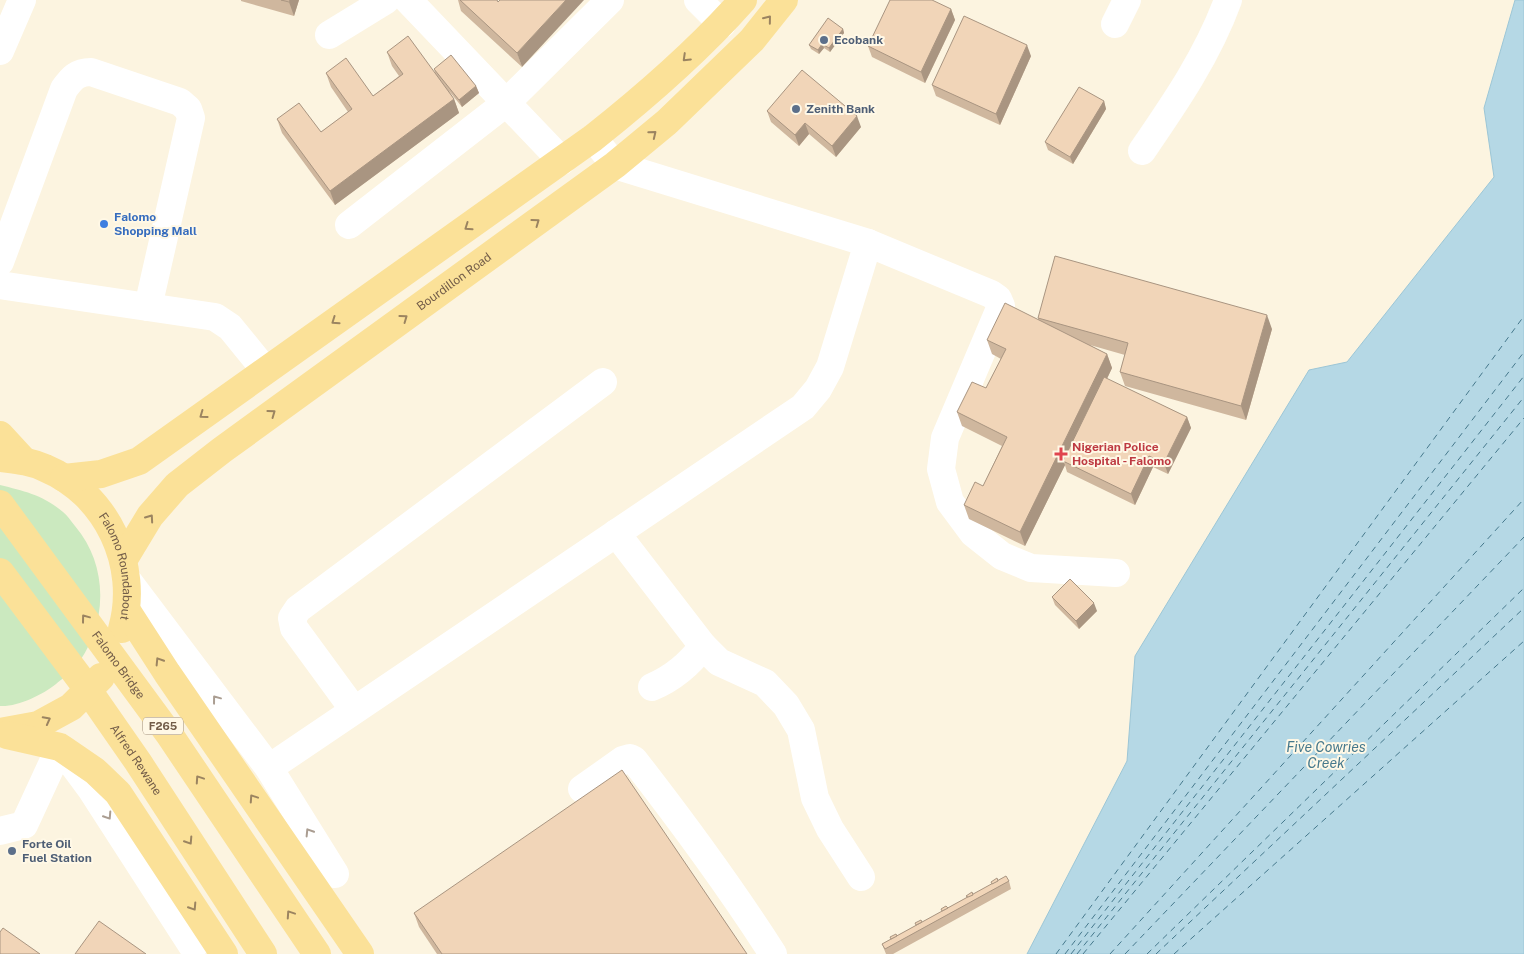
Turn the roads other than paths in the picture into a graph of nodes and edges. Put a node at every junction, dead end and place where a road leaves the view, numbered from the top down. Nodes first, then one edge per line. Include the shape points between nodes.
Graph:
1 (22, 0) edge
2 (386, 0) edge
3 (408, 0) edge
4 (610, 0) edge
5 (698, 0) edge
6 (743, 0) edge
7 (784, 0) edge
8 (1127, 0) edge
9 (1228, 0) edge
10 (722, 24) junction
11 (1115, 24) dead end
12 (329, 35) dead end
13 (0, 51) edge
14 (506, 102) junction
15 (594, 138) junction
16 (1142, 151) dead end
17 (562, 161) junction
18 (615, 165) junction
19 (349, 225) dead end
20 (868, 243) junction
21 (0, 262) edge
22 (0, 285) edge
23 (148, 307) junction
24 (265, 370) junction
25 (602, 382) dead end
26 (0, 436) edge
27 (11, 459) edge
28 (64, 478) junction
29 (0, 504) edge
30 (616, 533) junction
31 (126, 570) junction
32 (0, 572) edge
33 (1116, 573) dead end
34 (127, 611) junction
35 (703, 646) junction
36 (652, 687) dead end
37 (354, 710) junction
38 (0, 732) edge
39 (60, 747) junction
40 (269, 768) junction
41 (582, 789) dead end
42 (0, 831) edge
43 (335, 874) dead end
44 (861, 877) dead end
45 (193, 947) dead end
46 (224, 954) edge
47 (263, 954) edge
48 (317, 954) edge
49 (360, 954) edge
50 (773, 954) edge

1 - 13 street
2 - 12 street
3 - 14 street
4 - 14 street
5 - 10 street
6 - 10 main road
18 -> 7 main road, Bourdillon Road via 667,122 752,40
8 - 11 street
9 - 16 street via 1203,56
10 -> 15 main road via 647,95
14 - 17 street
14 - 19 street
15 - 17 main road
15 - 18 street
17 -> 24 main road
18 - 20 street
31 -> 18 main road, Bourdillon Road via 150,516 177,485
20 - 30 street via 830,367 803,407
20 - 33 street via 991,294 1001,306 945,438 941,470 950,502 973,533 1002,556 1030,568
21 - 23 street via 64,89 71,78 81,72 91,72 180,102 188,108 191,118
22 - 23 street
23 - 24 street via 215,317 230,327
24 -> 28 main road via 138,461 102,474
25 - 37 street via 298,609 292,618 294,628
26 - 27 main road
27 - 28 main road, Falomo Roundabout via 44,467
28 - 31 main road, Falomo Roundabout via 91,500 111,528
48 -> 29 main road, Falomo Bridge / F265 via 169,734
30 - 35 street
30 - 37 street
31 - 34 main road, Falomo Roundabout
40 -> 31 street
32 -> 47 main road, Alfred Rewane via 104,713
38 -> 34 main road, Falomo Roundabout via 38,725 71,707 98,680 118,648
49 -> 34 main road
35 - 36 street via 682,670
35 - 44 street via 719,662 765,683 786,705 801,730 815,798
37 - 40 street
38 - 39 main road
39 - 42 street via 24,825
39 -> 45 street via 91,789
39 -> 46 main road via 95,771 118,793
43 -> 40 street
41 - 50 street via 623,760 634,760 731,890

